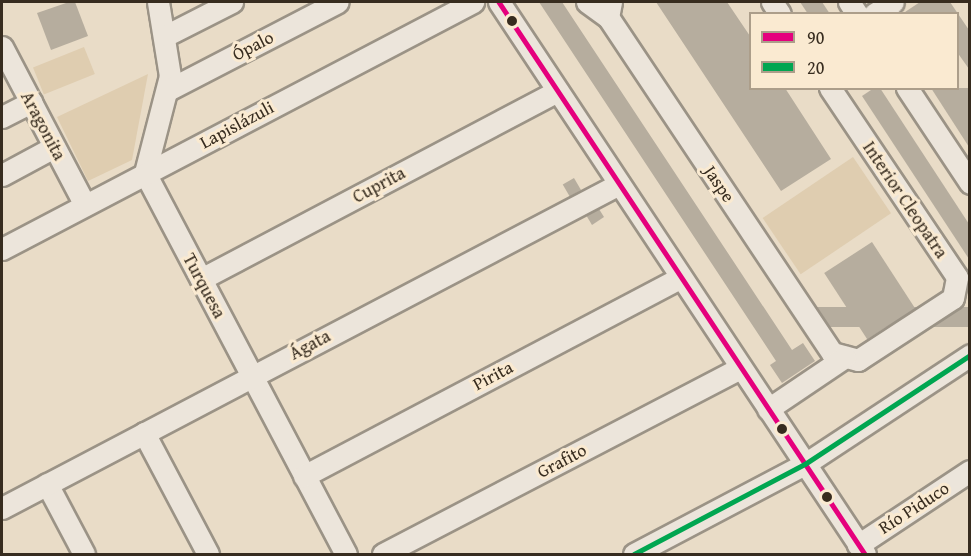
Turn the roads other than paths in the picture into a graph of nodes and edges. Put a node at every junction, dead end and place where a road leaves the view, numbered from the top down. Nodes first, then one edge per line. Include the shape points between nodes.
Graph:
1 (158, 2) edge
2 (338, 2) edge
3 (473, 2) edge
4 (499, 2) edge
5 (587, 2) edge
6 (893, 2) edge
7 (226, 3) edge
8 (609, 9) edge
9 (877, 12) edge
10 (167, 36) junction
11 (3, 54) edge
12 (168, 90) junction
13 (831, 90) edge
14 (908, 90) edge
15 (558, 91) junction
16 (31, 102) junction
17 (2, 117) edge
18 (54, 147) junction
19 (145, 173) junction
20 (2, 175) edge
21 (969, 183) edge
22 (619, 184) junction
23 (85, 205) junction
24 (2, 249) edge
25 (681, 277) junction
26 (201, 279) junction
27 (969, 355) edge
28 (845, 357) junction
29 (741, 368) junction
30 (252, 376) junction
31 (768, 409) junction
32 (144, 433) junction
33 (805, 464) junction
34 (969, 471) edge
35 (304, 476) junction
36 (47, 484) junction
37 (2, 507) edge
38 (862, 550) edge
39 (84, 555) edge
40 (208, 555) edge
41 (346, 555) edge
42 (383, 555) edge
43 (634, 555) edge

1 - 10 street
2 - 12 street, Ópalo
3 - 19 street, Lapislázuli
4 - 15 street
5 - 8 street
6 - 9 street
7 - 10 street
8 - 28 street, Jaspe via 832,353
10 - 12 street
11 - 16 street, Aragonita
12 - 19 street
13 - 28 street, Interior Cleopatra via 957,277 953,298 858,360
14 - 21 street
15 - 22 street
15 - 26 street, Cuprita
16 - 17 street
16 - 18 street, Aragonita
18 - 20 street
18 - 23 street, Aragonita
19 - 23 street, Lapislázuli
19 - 26 street, Turquesa
22 - 25 street
22 - 30 street, Ágata
23 - 24 street, Lapislázuli
25 - 29 street
25 - 35 street, Pirita
26 - 30 street, Turquesa
27 - 33 street
28 - 31 street
29 - 31 street
29 - 42 street, Grafito
30 - 32 street, Ágata
30 - 35 street, Turquesa
31 - 33 street
32 - 36 street, Ágata
32 - 40 street
33 - 38 street
33 - 43 street
34 - 38 street, Río Piduco
35 - 41 street, Turquesa
36 - 37 street, Ágata
36 - 39 street

